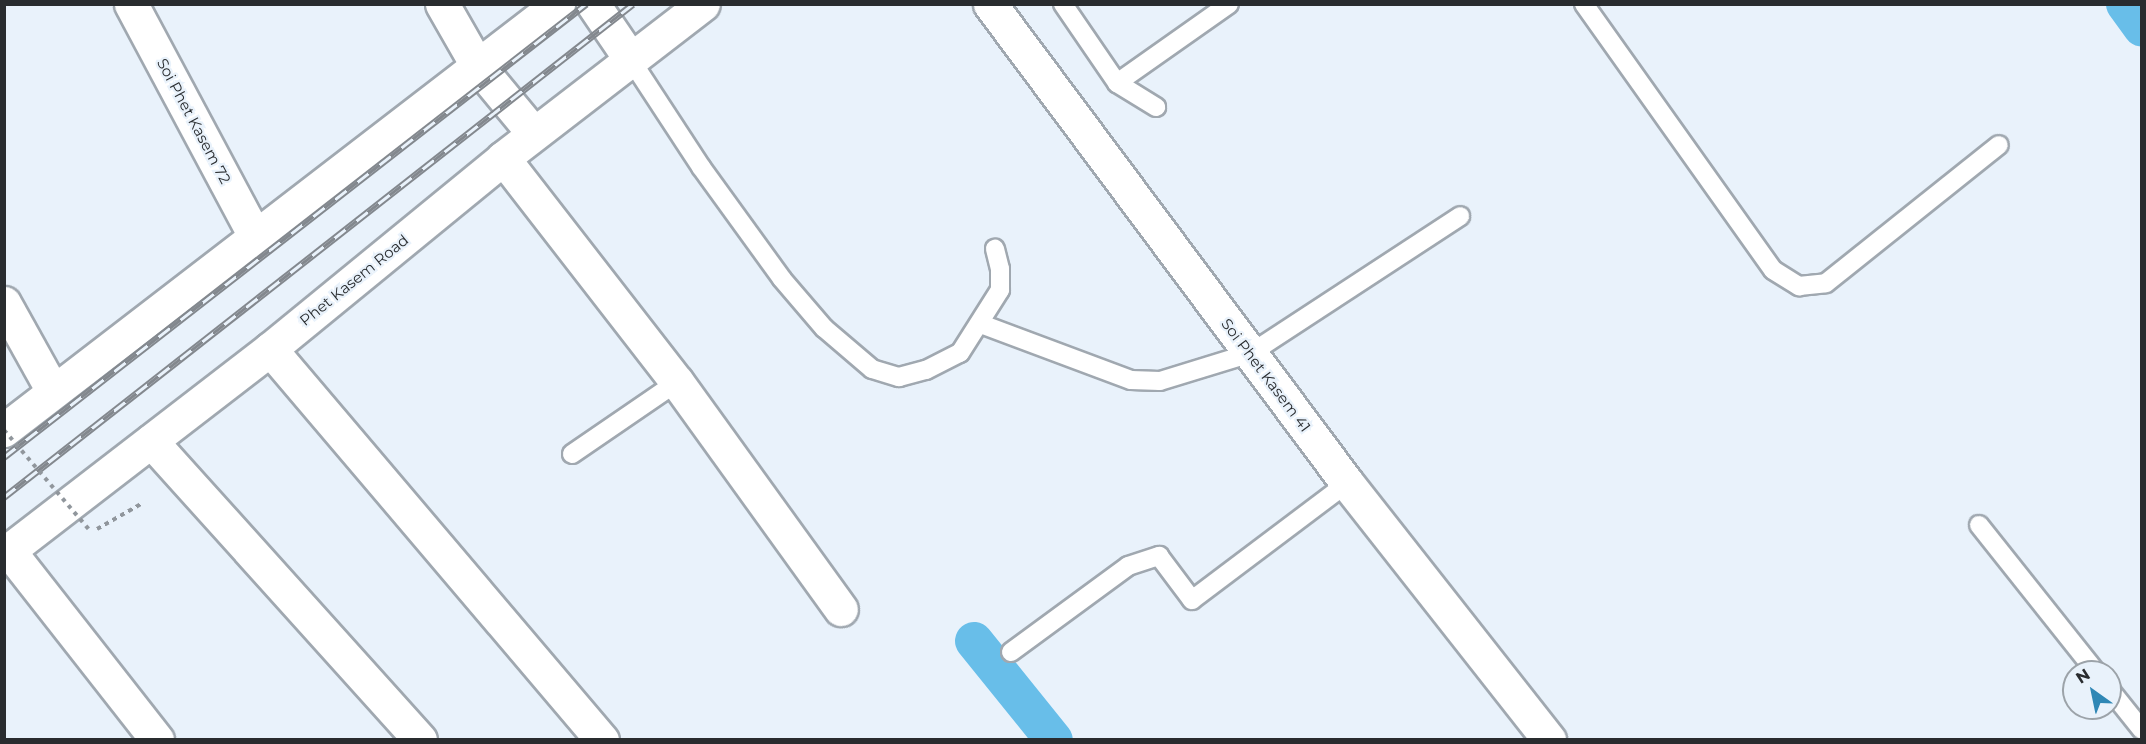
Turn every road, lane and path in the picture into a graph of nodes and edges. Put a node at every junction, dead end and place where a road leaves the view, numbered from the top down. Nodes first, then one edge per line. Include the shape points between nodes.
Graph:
1 (131, 4) edge
2 (442, 4) edge
3 (558, 4) edge
4 (594, 4) edge
5 (703, 4) edge
6 (990, 4) edge
7 (1063, 4) edge
8 (1229, 4) edge
9 (1584, 4) edge
10 (631, 60) junction
11 (477, 65) junction
12 (1117, 83) junction
13 (1156, 107) dead end
14 (534, 134) junction
15 (1999, 145) dead end
16 (503, 158) junction
17 (1460, 216) dead end
18 (256, 238) junction
19 (995, 249) dead end
20 (4, 303) edge
21 (981, 324) junction
22 (270, 349) junction
23 (1251, 353) junction
24 (677, 382) junction
25 (53, 391) junction
26 (4, 430) edge
27 (151, 441) junction
28 (572, 454) dead end
29 (1347, 483) junction
30 (141, 504) dead end
31 (1979, 525) dead end
32 (7, 553) edge
33 (841, 609) dead end
34 (1011, 651) dead end
35 (2086, 660) edge
36 (2122, 705) edge
37 (2142, 730) edge
38 (157, 740) edge
39 (420, 740) edge
40 (602, 740) edge
41 (1549, 740) edge

1 - 18 street, Soi Phet Kasem 72
2 - 11 street
3 - 11 street
4 - 10 street
5 - 10 street, Phet Kasem Road
6 - 23 street, Soi Phet Kasem 41
7 - 12 lane
8 - 12 lane
9 - 15 lane via 1773,270 1799,286 1826,283
10 - 14 street, Phet Kasem Road
10 - 21 lane via 701,167 782,279 824,328 872,369 899,377 926,370 960,353
11 - 14 street
11 - 18 street
12 - 13 lane
14 - 16 street, Phet Kasem Road
16 - 22 street, Phet Kasem Road
16 - 24 street
17 - 23 lane
18 - 25 street
19 - 21 lane via 1000,290
20 - 25 street
21 - 23 lane via 1131,380 1160,381
22 - 27 street, Phet Kasem Road
22 - 40 street
23 - 29 street, Soi Phet Kasem 41
24 - 28 lane
24 - 33 street
25 - 26 street
26 - 30 path, bridge via 91,532
27 - 32 street, Phet Kasem Road
27 - 39 street
29 - 34 lane via 1192,600 1159,556 1128,566
29 - 41 street, Soi Phet Kasem 41
31 - 35 lane
32 - 38 street
36 - 37 lane

